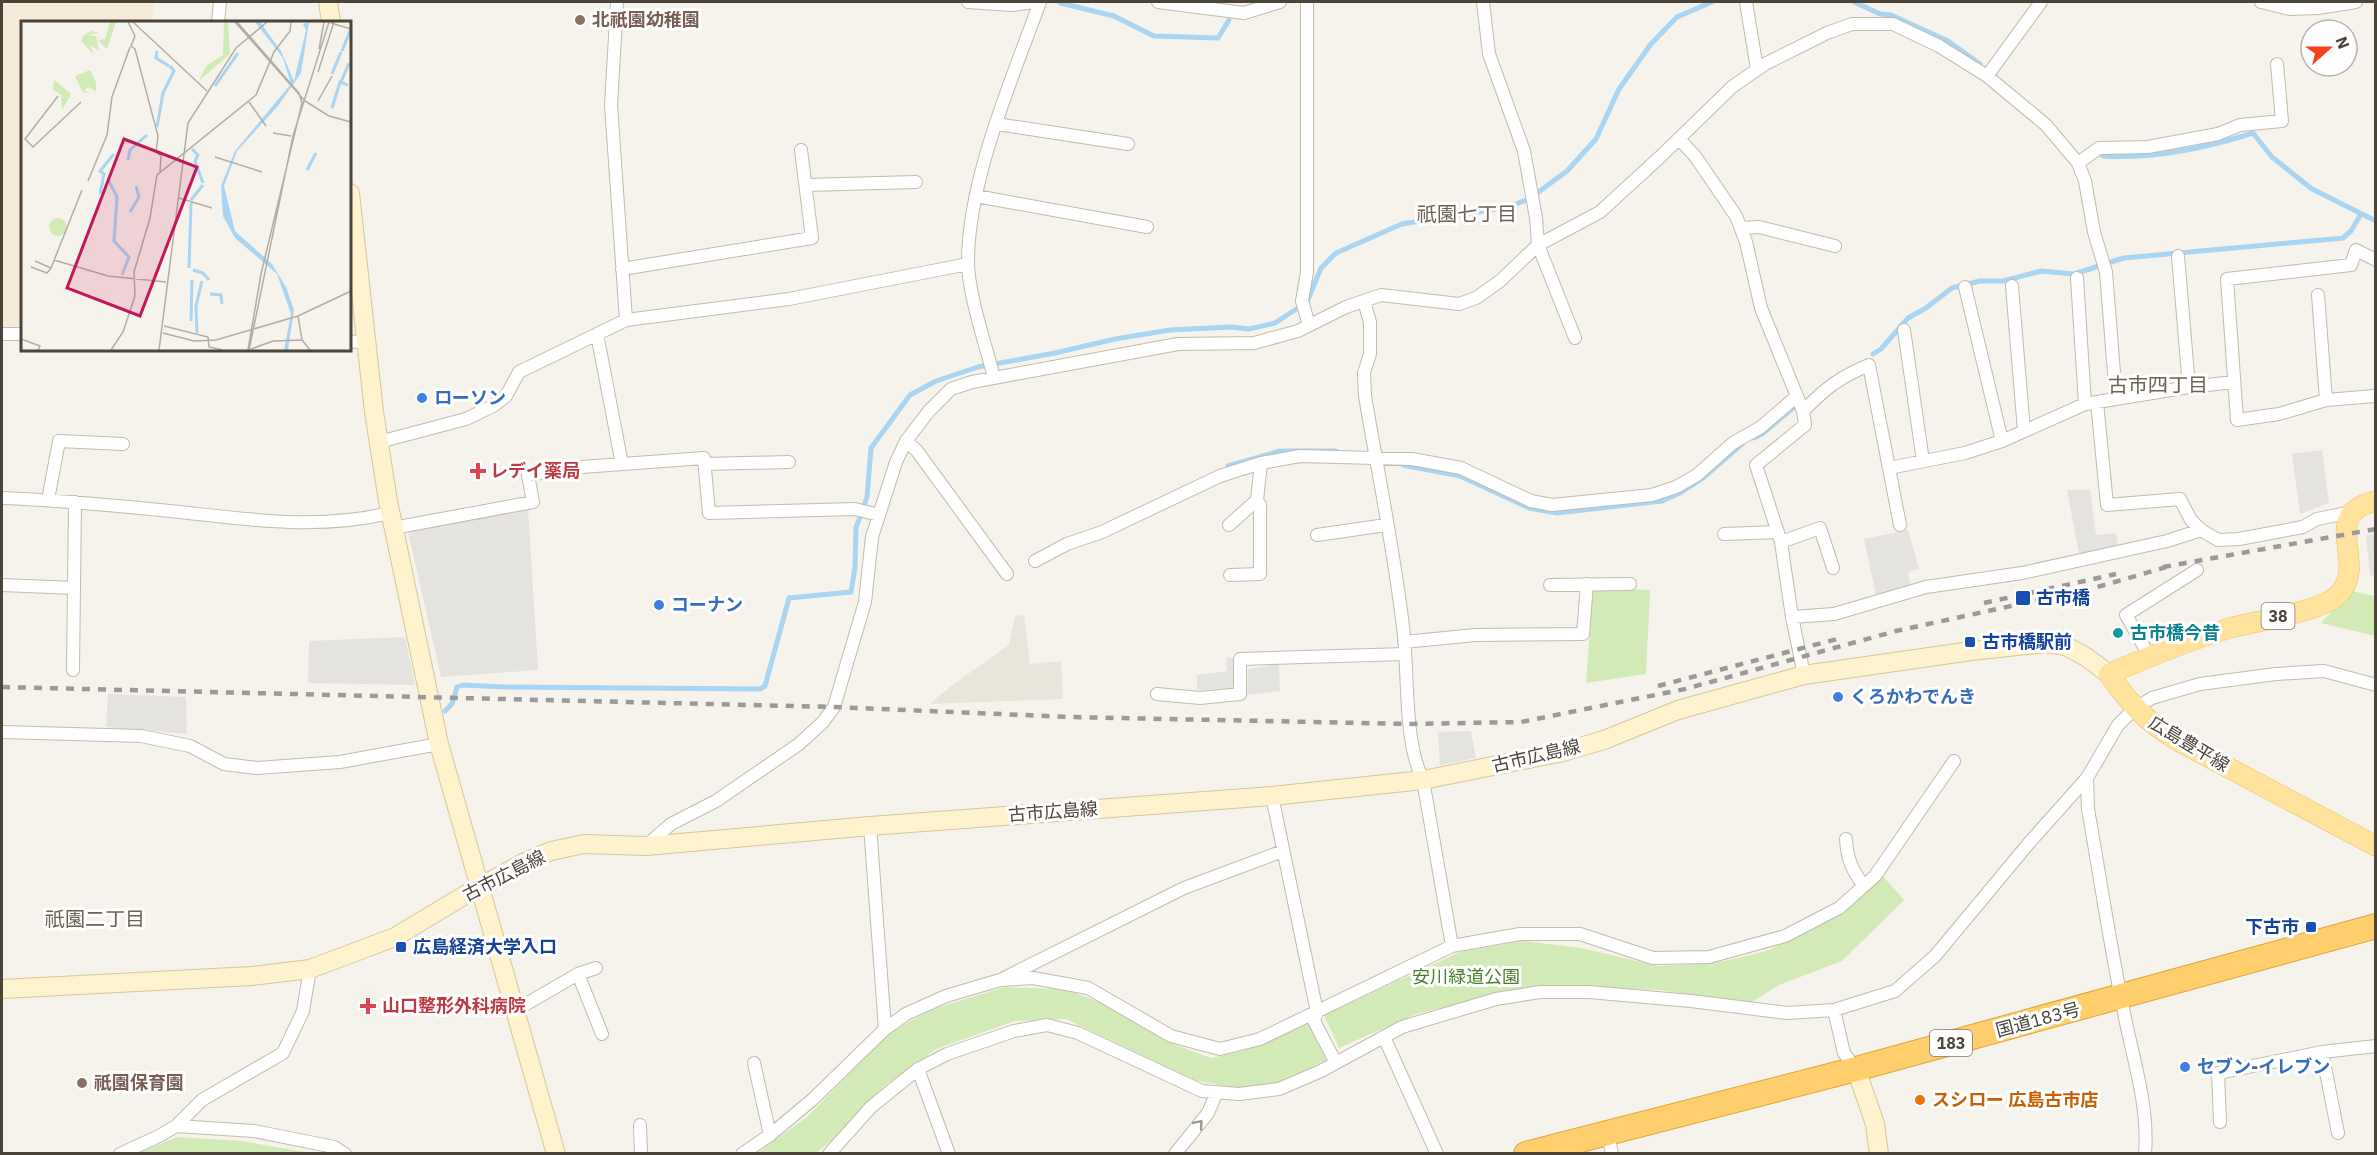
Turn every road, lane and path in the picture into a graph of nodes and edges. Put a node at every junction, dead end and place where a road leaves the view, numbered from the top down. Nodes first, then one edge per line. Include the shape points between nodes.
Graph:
1 (220, 2) edge
2 (328, 2) edge
3 (618, 2) edge
4 (968, 2) edge
5 (1034, 2) edge
6 (1040, 2) edge
7 (1158, 2) edge
8 (1280, 2) edge
9 (1307, 2) edge
10 (1483, 2) edge
11 (1746, 2) edge
12 (2041, 2) edge
13 (2261, 2) edge
14 (2356, 2) edge
15 (218, 21) edge
16 (331, 21) edge
17 (2277, 64) dead end
18 (1757, 69) junction
19 (1987, 76) junction
20 (997, 124) junction
21 (1679, 139) junction
22 (1128, 144) dead end
23 (801, 150) dead end
24 (2078, 163) junction
25 (915, 182) dead end
26 (806, 185) junction
27 (976, 195) junction
28 (351, 212) edge
29 (1147, 227) dead end
30 (1741, 228) junction
31 (1538, 245) junction
32 (1835, 246) dead end
33 (2178, 256) dead end
34 (2376, 260) edge
35 (968, 264) junction
36 (622, 269) junction
37 (2077, 278) dead end
38 (2012, 286) dead end
39 (1965, 287) dead end
40 (2318, 295) dead end
41 (1364, 301) junction
42 (626, 320) junction
43 (1309, 325) junction
44 (1904, 330) dead end
45 (2, 334) edge
46 (21, 334) edge
47 (597, 334) junction
48 (1575, 338) dead end
49 (358, 341) edge
50 (994, 378) junction
51 (2234, 382) junction
52 (2189, 387) junction
53 (1797, 396) junction
54 (2375, 396) edge
55 (2116, 398) junction
56 (2326, 400) junction
57 (2091, 403) junction
58 (1803, 411) junction
59 (2024, 431) junction
60 (379, 441) junction
61 (906, 441) junction
62 (2002, 441) junction
63 (123, 444) dead end
64 (1376, 459) junction
65 (1923, 461) junction
66 (789, 462) dead end
67 (1261, 463) junction
68 (621, 464) junction
69 (704, 464) junction
70 (1889, 468) junction
71 (2, 498) edge
72 (48, 500) junction
73 (1257, 500) junction
74 (2376, 501) edge
75 (75, 502) junction
76 (2352, 512) junction
77 (879, 515) junction
78 (392, 521) junction
79 (1229, 525) dead end
80 (1386, 525) junction
81 (1900, 525) dead end
82 (2201, 530) junction
83 (1724, 534) dead end
84 (1317, 535) dead end
85 (1780, 537) junction
86 (1035, 561) dead end
87 (1833, 568) dead end
88 (2197, 570) dead end
89 (1007, 574) dead end
90 (1230, 575) dead end
91 (1587, 584) junction
92 (1630, 584) dead end
93 (2, 585) edge
94 (1550, 585) dead end
95 (74, 588) junction
96 (1792, 617) junction
97 (1405, 648) junction
98 (2150, 657) junction
99 (73, 670) dead end
100 (2109, 674) junction
101 (1804, 675) junction
102 (2376, 685) edge
103 (1157, 694) dead end
104 (2134, 709) junction
105 (2, 732) edge
106 (439, 744) junction
107 (1954, 761) dead end
108 (2087, 778) junction
109 (1423, 780) junction
110 (1272, 796) junction
111 (870, 826) junction
112 (1846, 839) dead end
113 (646, 846) junction
114 (2376, 846) edge
115 (1283, 851) junction
116 (481, 886) junction
117 (1864, 886) junction
118 (2374, 926) edge
119 (1452, 946) junction
120 (596, 968) dead end
121 (310, 969) junction
122 (578, 974) junction
123 (1000, 980) junction
124 (2, 989) edge
125 (2121, 997) junction
126 (516, 1010) junction
127 (1834, 1010) junction
128 (1317, 1012) junction
129 (885, 1029) junction
130 (602, 1034) dead end
131 (1384, 1037) junction
132 (2376, 1046) edge
133 (2322, 1052) junction
134 (754, 1063) dead end
135 (1335, 1063) junction
136 (918, 1069) junction
137 (1856, 1069) junction
138 (1217, 1092) junction
139 (2220, 1122) dead end
140 (640, 1125) dead end
141 (176, 1126) junction
142 (2338, 1133) dead end
143 (770, 1135) junction
144 (1610, 1144) edge
145 (120, 1154) edge
146 (345, 1154) edge
147 (556, 1154) edge
148 (641, 1154) edge
149 (742, 1154) edge
150 (829, 1154) edge
151 (949, 1154) edge
152 (1175, 1154) edge
153 (1437, 1154) edge
154 (1526, 1154) edge
155 (1879, 1154) edge
156 (2145, 1154) edge

1 - 15 street
2 - 16 main road
3 - 36 street via 611,105
4 - 5 street
6 - 20 street
7 - 8 street via 1244,13
9 - 43 street via 1306,272 1302,301
10 - 31 street via 1489,54 1524,151
11 - 18 street
12 - 19 street
13 - 14 street via 2290,9
17 - 24 street via 2282,121 2240,124 2218,134 2148,147 2099,148
18 - 19 street via 1852,24 1893,24 1940,46
18 - 21 street via 1732,87
19 - 24 street via 2046,125
20 - 22 street
20 - 27 street
21 - 30 street via 1695,156
21 - 31 street via 1600,212
23 - 26 street
24 - 55 street via 2106,272
25 - 26 street
26 - 36 street via 812,238
27 - 29 street
27 - 35 street via 970,219
28 - 49 main road
30 - 32 street via 1759,228
30 - 53 street via 1761,308
31 - 41 street via 1500,281 1476,298 1459,304 1380,295
31 - 48 street
33 - 52 street
34 - 51 street via 2356,250 2351,265 2227,279
35 - 42 street via 789,299
35 - 50 street
36 - 42 street
37 - 57 street
38 - 59 street
39 - 62 street
40 - 56 street
41 - 43 street
41 - 64 street via 1370,322 1365,396
42 - 47 street
43 - 50 street via 1254,343 1178,344
44 - 65 street
45 - 46 street
47 - 60 street via 519,372 506,396 493,406 466,419
47 - 68 street
49 - 60 main road
50 - 61 street via 951,389
51 - 52 street
51 - 56 street via 2236,420 2279,414
52 - 55 street
53 - 58 street
53 - 64 street via 1697,475 1652,495 1552,505 1531,501 1461,468 1412,459
54 - 56 street
55 - 57 street
57 - 59 street
57 - 82 street via 2107,505 2180,499
58 - 70 street via 1829,385 1869,365
58 - 85 street via 1805,424 1756,465
59 - 62 street
60 - 78 main road
61 - 77 street
61 - 89 street
62 - 65 street
63 - 72 street via 59,441
64 - 67 street via 1300,456
64 - 80 street
65 - 70 street
66 - 69 street
67 - 73 street
67 - 86 street via 1220,476
68 - 69 street via 704,458
68 - 78 street via 528,475 533,502
69 - 77 street via 709,513 855,509
70 - 81 street
71 - 72 street
72 - 75 street
73 - 79 street
73 - 90 street via 1260,574
74 - 76 main road
75 - 78 street via 285,523
75 - 95 street
76 - 82 street via 2317,519 2303,527 2239,539 2218,540
76 - 98 main road, 38 via 2345,524 2349,579 2339,595 2324,605 2228,629
77 - 113 street via 872,537 865,602 834,707 800,744 716,801 671,824
78 - 106 main road
80 - 84 street
80 - 97 street
82 - 96 street via 2022,573 1926,587 1834,614
83 - 85 street
85 - 87 street via 1820,528
85 - 96 street
88 - 98 street via 2126,615
91 - 92 street
91 - 94 street
91 - 97 street via 1583,633 1475,635
93 - 95 street
95 - 99 street
96 - 101 street
97 - 103 street via 1240,659 1240,694 1200,698
97 - 109 street via 1410,724 1416,767
98 - 100 main road, 38
100 - 101 main road, 古市広島線 via 2066,646 2046,643
100 - 104 main road, 広島豊平線
101 - 109 main road, 古市広島線 via 1678,710 1563,752
102 - 104 street via 2324,671 2276,674 2200,684 2152,698
104 - 108 street via 2118,725
104 - 114 main road, 広島豊平線 via 2178,741
105 - 106 street via 141,736 190,746 224,764 257,768 340,762
106 - 116 main road
107 - 117 street via 1875,876
108 - 125 street via 2088,809
108 - 127 street via 1935,956 1895,992
109 - 110 main road, 古市広島線
109 - 119 street
110 - 111 main road, 古市広島線
110 - 115 street
111 - 113 main road, 古市広島線
111 - 129 street
112 - 117 street via 1846,857
113 - 116 main road, 古市広島線 via 584,844 551,851
115 - 123 street via 1184,888
115 - 128 street
116 - 121 main road, 古市広島線 via 395,937
116 - 126 main road
117 - 119 street via 1839,908 1785,936 1709,957 1653,958 1580,934 1520,934
118 - 125 highway, 国道183号 / 183
119 - 128 street
120 - 122 street
121 - 124 main road, 古市広島線 via 252,976
121 - 141 street via 303,1011 283,1053 202,1100
122 - 126 street
122 - 130 street
123 - 128 street via 1033,978 1088,988 1171,1036 1220,1049 1260,1039
123 - 129 street via 936,1000
125 - 137 highway, 国道183号 / 183
125 - 156 street via 2147,1131
126 - 147 main road
127 - 131 street via 1787,1013 1589,992 1539,992 1496,999
127 - 137 street via 1844,1053
128 - 135 street via 1314,1021
129 - 143 street
131 - 135 street
131 - 153 street
132 - 133 street
133 - 139 street via 2218,1073
133 - 142 street
134 - 143 street
135 - 138 street via 1279,1089 1239,1094
136 - 138 street via 947,1054 1014,1031 1047,1025 1077,1033 1202,1091
136 - 150 street via 871,1107
136 - 151 street
137 - 144 highway, 国道183号 / 183
137 - 155 main road via 1875,1124
152 -> 138 street via 1208,1113
140 - 148 street
141 - 145 street
141 - 146 street via 255,1131 334,1147
143 - 149 street
144 - 154 highway, 国道183号 / 183

